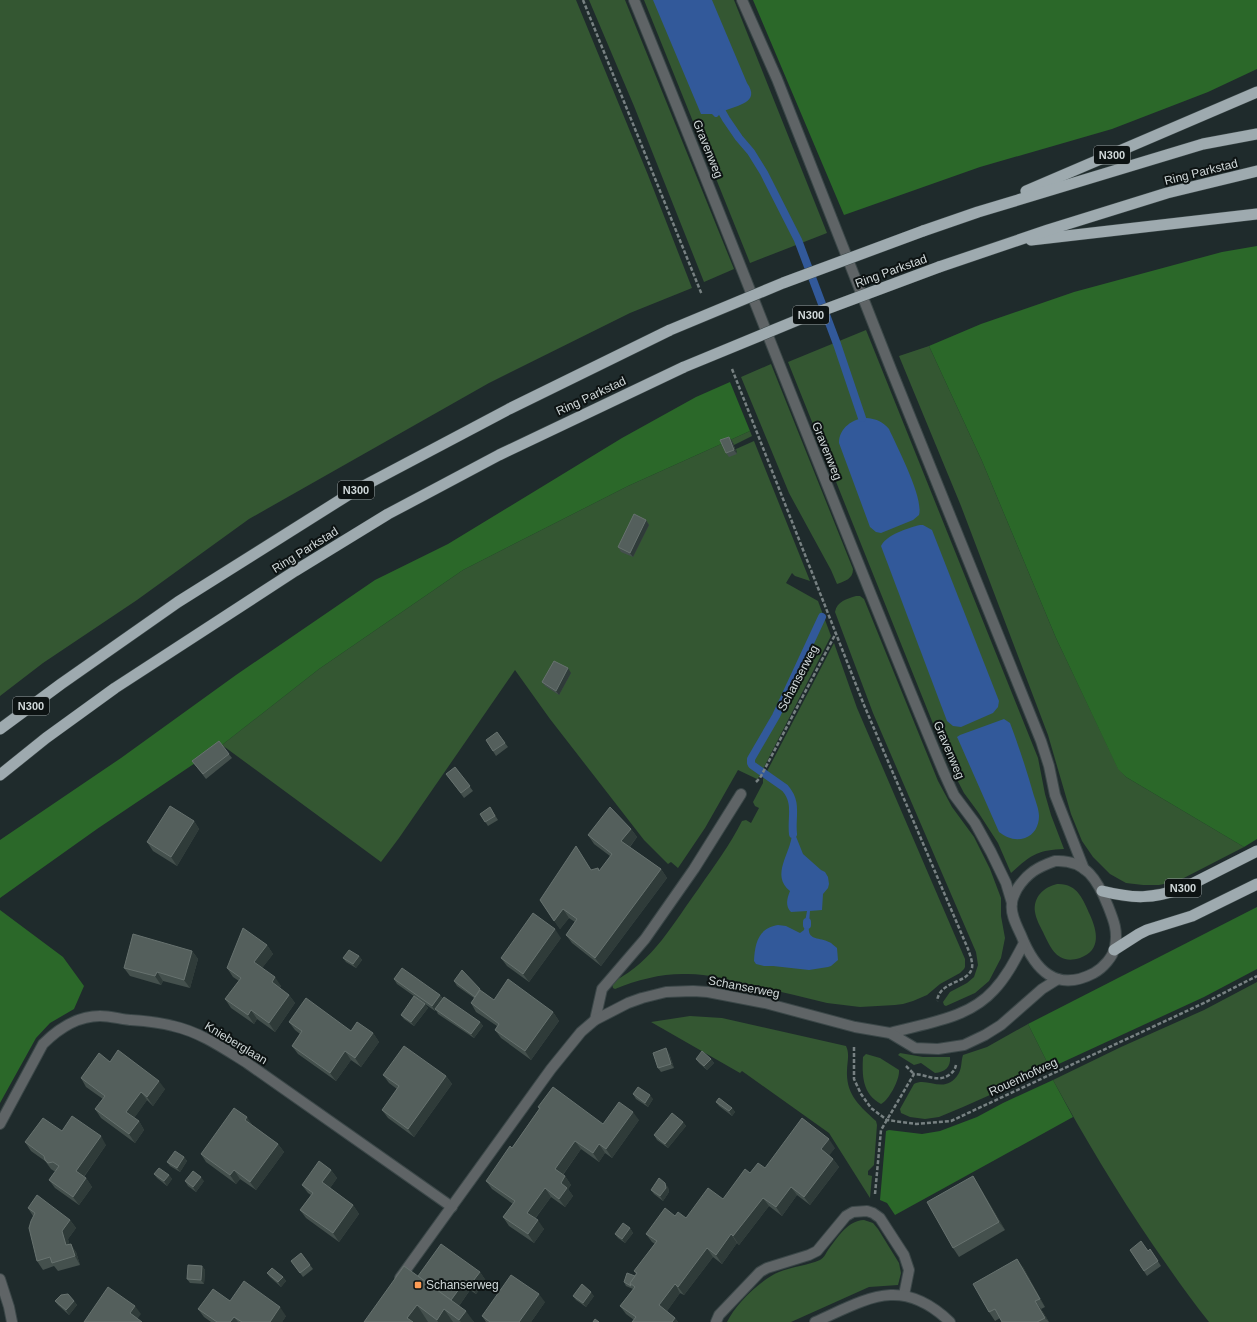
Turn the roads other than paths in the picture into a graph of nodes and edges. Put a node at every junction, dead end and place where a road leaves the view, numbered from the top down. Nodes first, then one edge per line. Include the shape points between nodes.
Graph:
1 (634, 0) edge
2 (742, 0) edge
3 (1257, 92) edge
4 (1257, 134) edge
5 (1257, 171) edge
6 (978, 212) junction
7 (1257, 214) edge
8 (1009, 243) junction
9 (0, 729) edge
10 (0, 775) edge
11 (741, 794) dead end
12 (1257, 851) edge
13 (1084, 869) junction
14 (1257, 884) edge
15 (1102, 891) junction
16 (1012, 903) junction
17 (1024, 943) junction
18 (1114, 950) junction
19 (1058, 979) junction
20 (595, 1020) junction
21 (890, 1033) junction
22 (0, 1124) edge
23 (452, 1207) junction
24 (0, 1279) edge
25 (396, 1284) edge
26 (904, 1295) junction
27 (12, 1322) edge
28 (716, 1322) edge
29 (815, 1322) edge
30 (950, 1322) edge

1 - 16 street, Gravenweg via 888,640 954,795 975,823 991,852 1006,883
2 - 13 street via 777,79 1041,741 1055,795
3 - 6 highway, N300
4 - 6 highway, Ring Parkstad / N300 via 1203,144
5 - 8 highway, Ring Parkstad / N300 via 1167,194
6 - 9 highway, Ring Parkstad / N300, bridge via 783,283 670,330 509,408 356,490 178,602
7 - 8 highway, N300
8 - 10 highway, Ring Parkstad / N300, bridge via 805,317 684,367 498,455 388,514 295,571 115,688
11 - 20 street via 645,939 602,989
12 - 15 highway, N300 via 1184,888 1165,894 1144,897
13 - 15 street via 1096,880
13 - 16 street via 1062,861 1042,865 1022,882
14 - 18 highway, N300 via 1192,916 1139,934
15 - 18 street via 1116,929
16 - 17 street via 1013,916
17 - 19 street via 1037,965
17 - 21 street, Schanserweg via 1010,969 994,990 978,1004 954,1017
18 - 19 street via 1107,962 1097,971 1080,979
19 - 21 street, Schanserweg via 1042,989 1001,1025 964,1045 938,1049 915,1048
20 - 21 street, Schanserweg via 642,998 666,992 693,991 765,1003 855,1027
20 - 23 street, Schanserweg via 581,1032 551,1069
22 - 23 street, Knieberglaan via 43,1044 64,1026 99,1016 159,1023 188,1030 217,1044
23 - 25 street, Schanserweg
24 - 27 street
26 - 28 street via 909,1270 904,1255 880,1218 873,1213 860,1210 846,1216 817,1251 764,1269 719,1315
26 - 29 street via 866,1299
26 - 30 street via 929,1304

